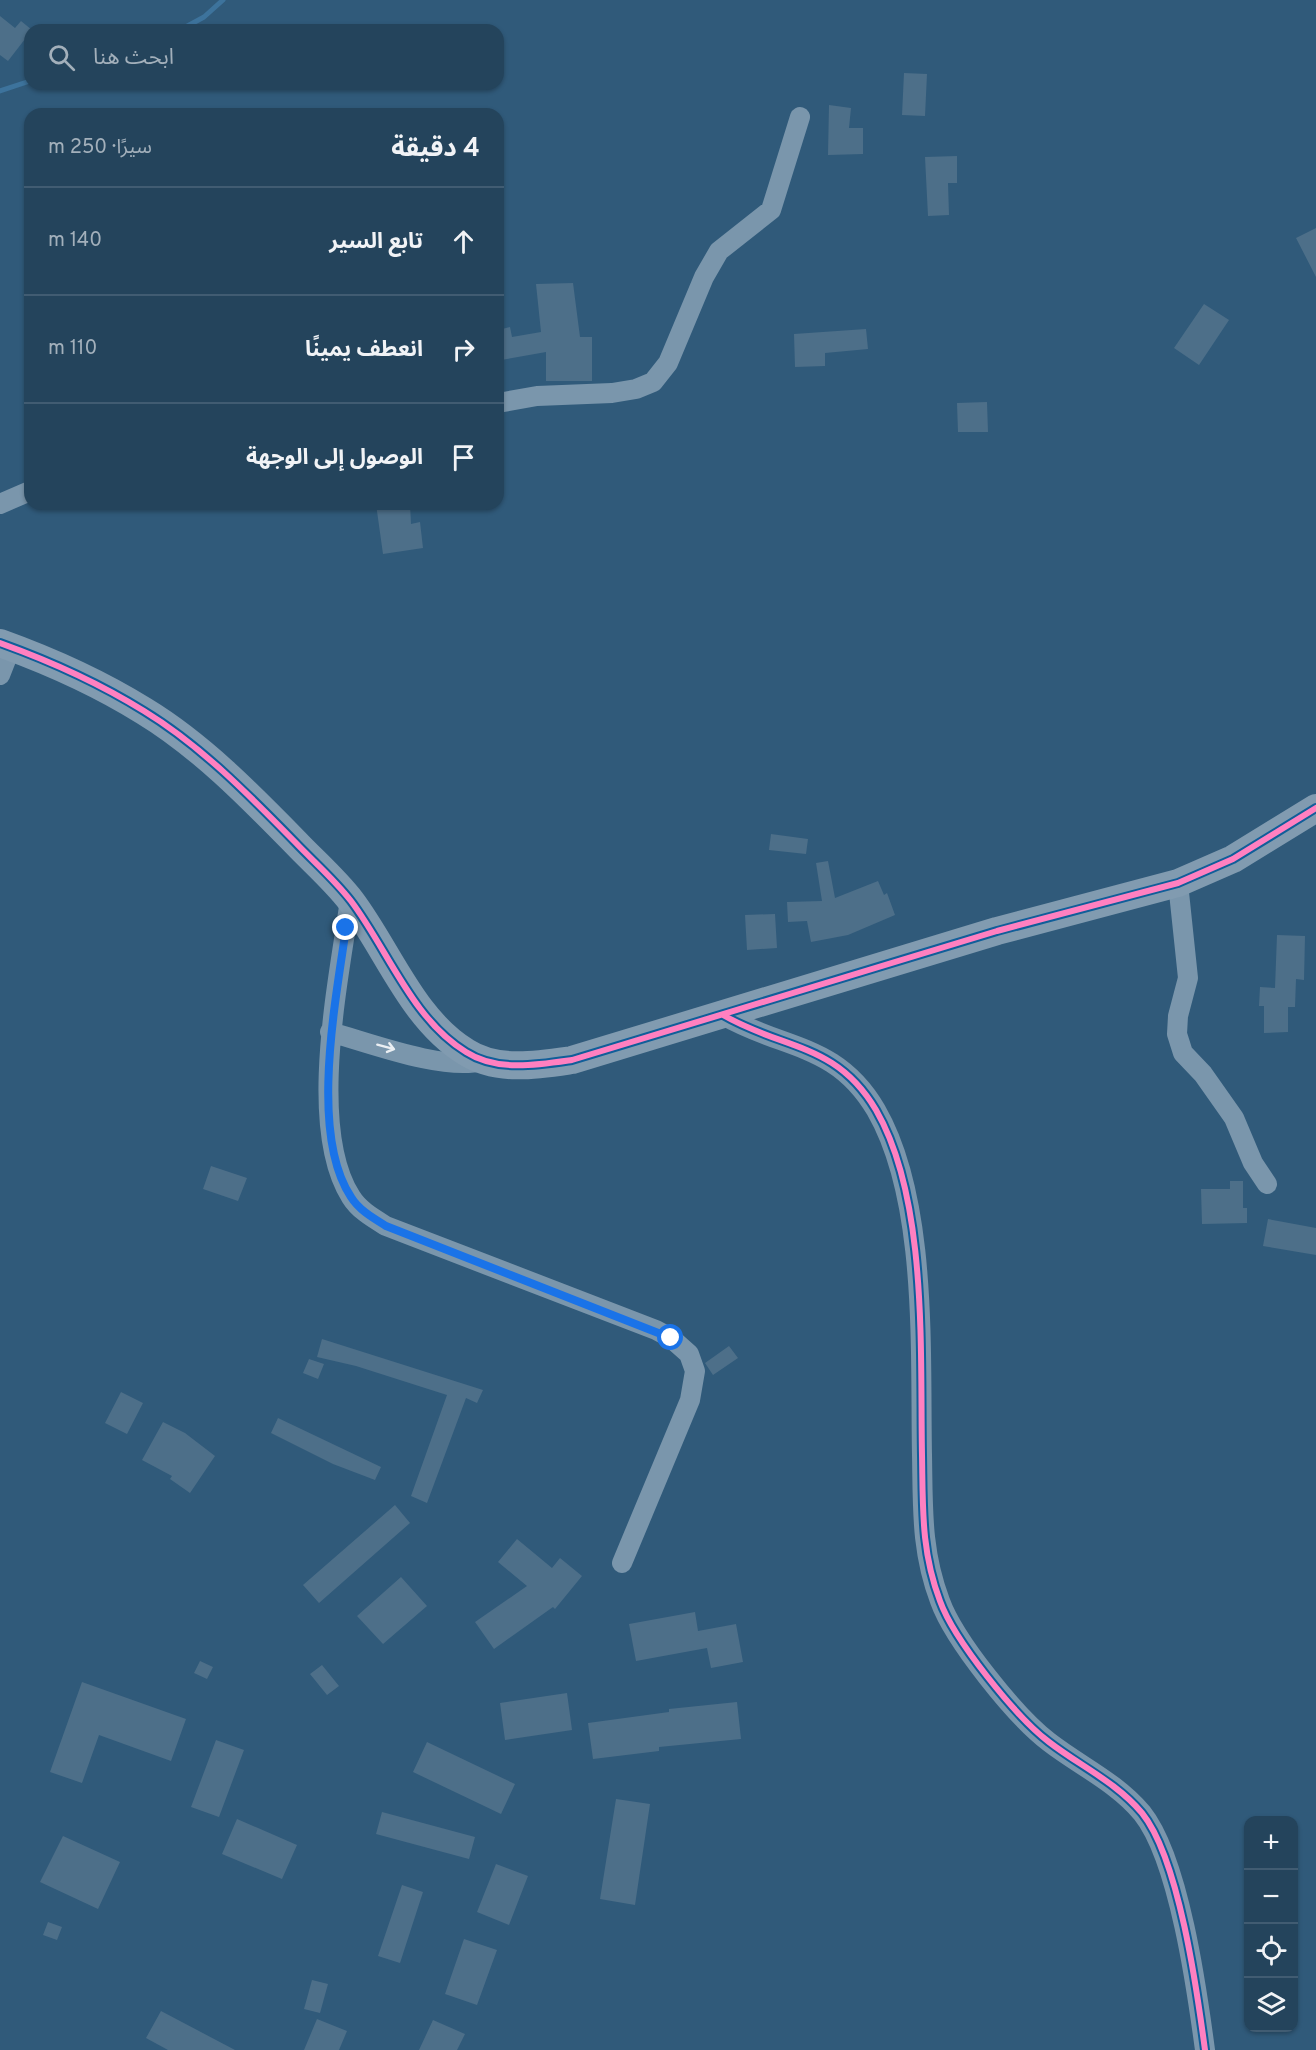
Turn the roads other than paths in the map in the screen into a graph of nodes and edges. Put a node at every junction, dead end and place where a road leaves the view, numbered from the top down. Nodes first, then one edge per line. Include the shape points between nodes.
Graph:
1 (800, 117) dead end
2 (504, 402) edge
3 (24, 494) edge
4 (0, 504) edge
5 (5, 645) edge
6 (0, 675) edge
7 (1316, 808) edge
8 (1178, 883) junction
9 (350, 900) junction
10 (723, 1015) junction
11 (330, 1032) junction
12 (482, 1061) junction
13 (1267, 1185) dead end
14 (622, 1563) dead end
15 (1205, 2050) edge

1 - 2 street via 771,210 719,251 668,363 653,382 620,392 537,396
3 - 4 street
5 - 6 street
5 - 9 street via 85,678 145,712 208,759 261,807
7 - 8 street via 1233,860
8 - 10 street via 997,931
8 - 13 street via 1188,978 1177,1034 1183,1053 1234,1118
9 - 11 street
9 - 12 street via 442,1034
10 - 12 street via 572,1060 535,1066
10 - 15 street via 753,1031 829,1059 856,1080 891,1142 909,1204 915,1258 921,1355 922,1531 941,1605 966,1647 1018,1715 1049,1742 1118,1789 1154,1832 1184,1924
11 -> 12 street via 446,1063
11 - 14 street via 336,1166 351,1198 365,1212 386,1226 656,1330 688,1354 695,1371 690,1400

